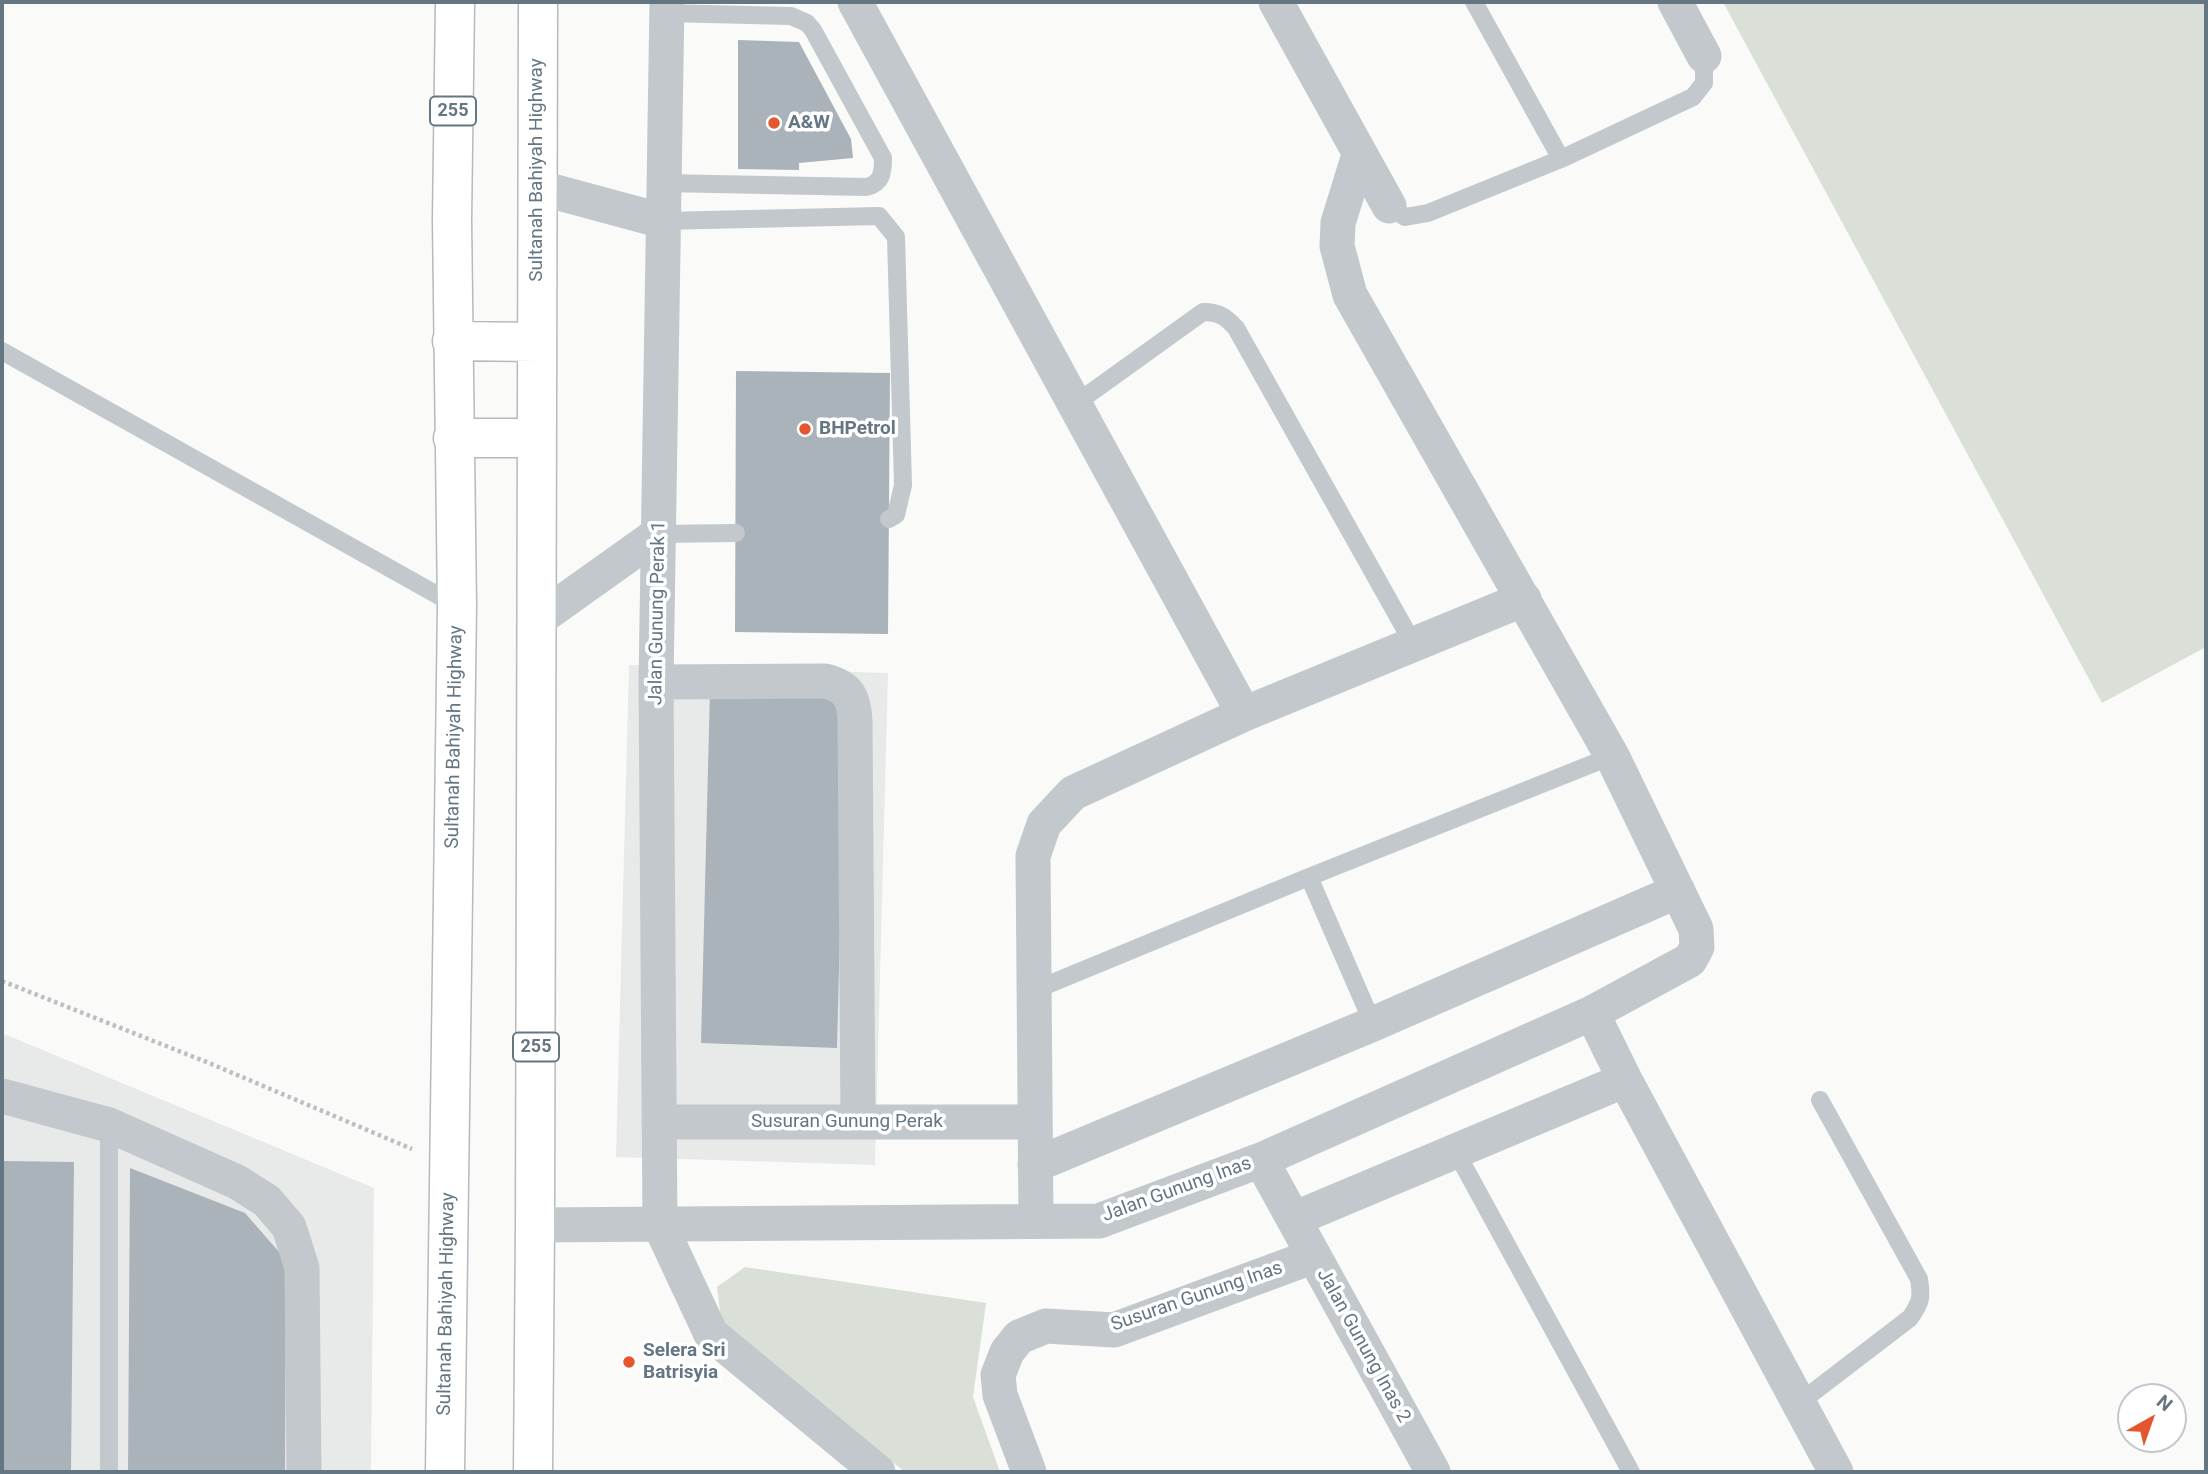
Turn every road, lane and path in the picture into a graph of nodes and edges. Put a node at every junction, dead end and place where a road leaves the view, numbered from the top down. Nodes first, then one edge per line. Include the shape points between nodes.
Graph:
1 (455, 2) edge
2 (538, 2) edge
3 (855, 2) edge
4 (1276, 2) edge
5 (1474, 2) edge
6 (1675, 2) edge
7 (667, 8) edge
8 (1704, 56) joint
9 (1359, 155) junction
10 (1561, 159) junction
11 (664, 183) junction
12 (537, 187) junction
13 (1390, 206) joint
14 (663, 220) junction
15 (452, 341) junction
16 (537, 342) junction
17 (2, 351) edge
18 (1075, 404) junction
19 (453, 438) junction
20 (537, 439) junction
21 (889, 519) dead end
22 (736, 533) dead end
23 (658, 534) junction
24 (1524, 599) junction
25 (457, 606) junction
26 (536, 621) junction
27 (1414, 645) junction
28 (656, 682) junction
29 (1244, 714) junction
30 (1612, 756) junction
31 (1309, 877) junction
32 (1678, 891) junction
33 (2, 981) edge
34 (1035, 990) junction
35 (1592, 1013) junction
36 (1373, 1024) junction
37 (1625, 1080) junction
38 (2, 1096) edge
39 (1821, 1100) dead end
40 (659, 1122) junction
41 (858, 1122) junction
42 (1034, 1122) junction
43 (109, 1125) junction
44 (1455, 1150) junction
45 (1261, 1160) junction
46 (450, 1165) junction
47 (1035, 1165) junction
48 (1294, 1219) junction
49 (1036, 1221) junction
50 (535, 1225) junction
51 (660, 1225) junction
52 (1314, 1256) junction
53 (1799, 1403) junction
54 (109, 1472) edge
55 (304, 1472) edge
56 (445, 1472) edge
57 (533, 1472) edge
58 (878, 1472) edge
59 (1029, 1472) edge
60 (1433, 1472) edge
61 (1631, 1472) edge
62 (1836, 1472) edge

1 - 15 main road, Sultanah Bahiyah Highway / 255
2 - 12 main road, Sultanah Bahiyah Highway / 255
3 - 18 street
4 - 9 street
5 - 10 lane
6 - 8 street
7 - 11 street, Jalan Gunung Perak 1
7 - 11 lane via 791,16 807,23 883,158 883,173 866,187
8 - 10 lane via 1704,83 1693,97
9 - 13 street
9 - 24 street via 1338,223 1337,246 1350,295
10 - 13 lane via 1428,213 1405,217
11 - 14 street, Jalan Gunung Perak 1
12 - 14 street
12 - 16 main road, Sultanah Bahiyah Highway / 255
14 - 21 lane via 879,216 896,237 903,485 896,515
14 - 23 street, Jalan Gunung Perak 1
15 - 16 main road
15 - 19 main road, Sultanah Bahiyah Highway / 255
16 - 20 main road, Sultanah Bahiyah Highway / 255
17 - 25 lane
18 - 27 lane via 1203,312 1226,317
18 - 29 street
19 - 20 main road
19 - 25 main road, Sultanah Bahiyah Highway / 255
20 - 26 main road, Sultanah Bahiyah Highway / 255
22 - 23 lane
23 - 26 street
23 - 28 street, Jalan Gunung Perak 1
24 - 27 street
24 - 30 street
25 - 46 main road, Sultanah Bahiyah Highway / 255
26 - 50 main road, Sultanah Bahiyah Highway / 255
27 - 29 street
28 - 40 street, Jalan Gunung Perak 1
28 - 41 street via 825,681 846,690 852,699
29 - 34 street via 1073,793 1044,824 1033,856
30 - 31 lane
30 - 32 street
31 - 34 lane
31 - 36 lane
32 - 35 street, Jalan Gunung Inas via 1696,929 1697,947 1690,960
32 - 36 street
33 - 46 path
34 - 42 street
35 - 37 street
35 - 45 street, Jalan Gunung Inas
36 - 47 street
37 - 44 street
37 - 53 street
38 - 43 street
39 - 53 lane via 1919,1279 1922,1296 1910,1318
40 - 41 street, Susuran Gunung Perak
40 - 51 street, Jalan Gunung Perak 1
41 - 42 street, Susuran Gunung Perak
42 - 47 street
43 - 54 lane
43 - 55 street via 237,1182 267,1202 289,1227 302,1268
44 - 48 street
44 - 61 lane
45 - 48 street, Jalan Gunung Inas 2
45 - 49 street, Jalan Gunung Inas via 1099,1221
46 - 56 main road, Sultanah Bahiyah Highway / 255
47 - 49 street
48 - 52 street, Jalan Gunung Inas 2
49 - 51 street, Jalan Gunung Inas
50 - 51 street, Jalan Gunung Inas
50 - 57 main road, Sultanah Bahiyah Highway / 255
51 - 58 street via 711,1334
52 - 59 street, Susuran Gunung Inas via 1114,1330 1046,1326 1019,1336 998,1375 1000,1395
52 - 60 street, Jalan Gunung Inas 2
53 - 62 street

